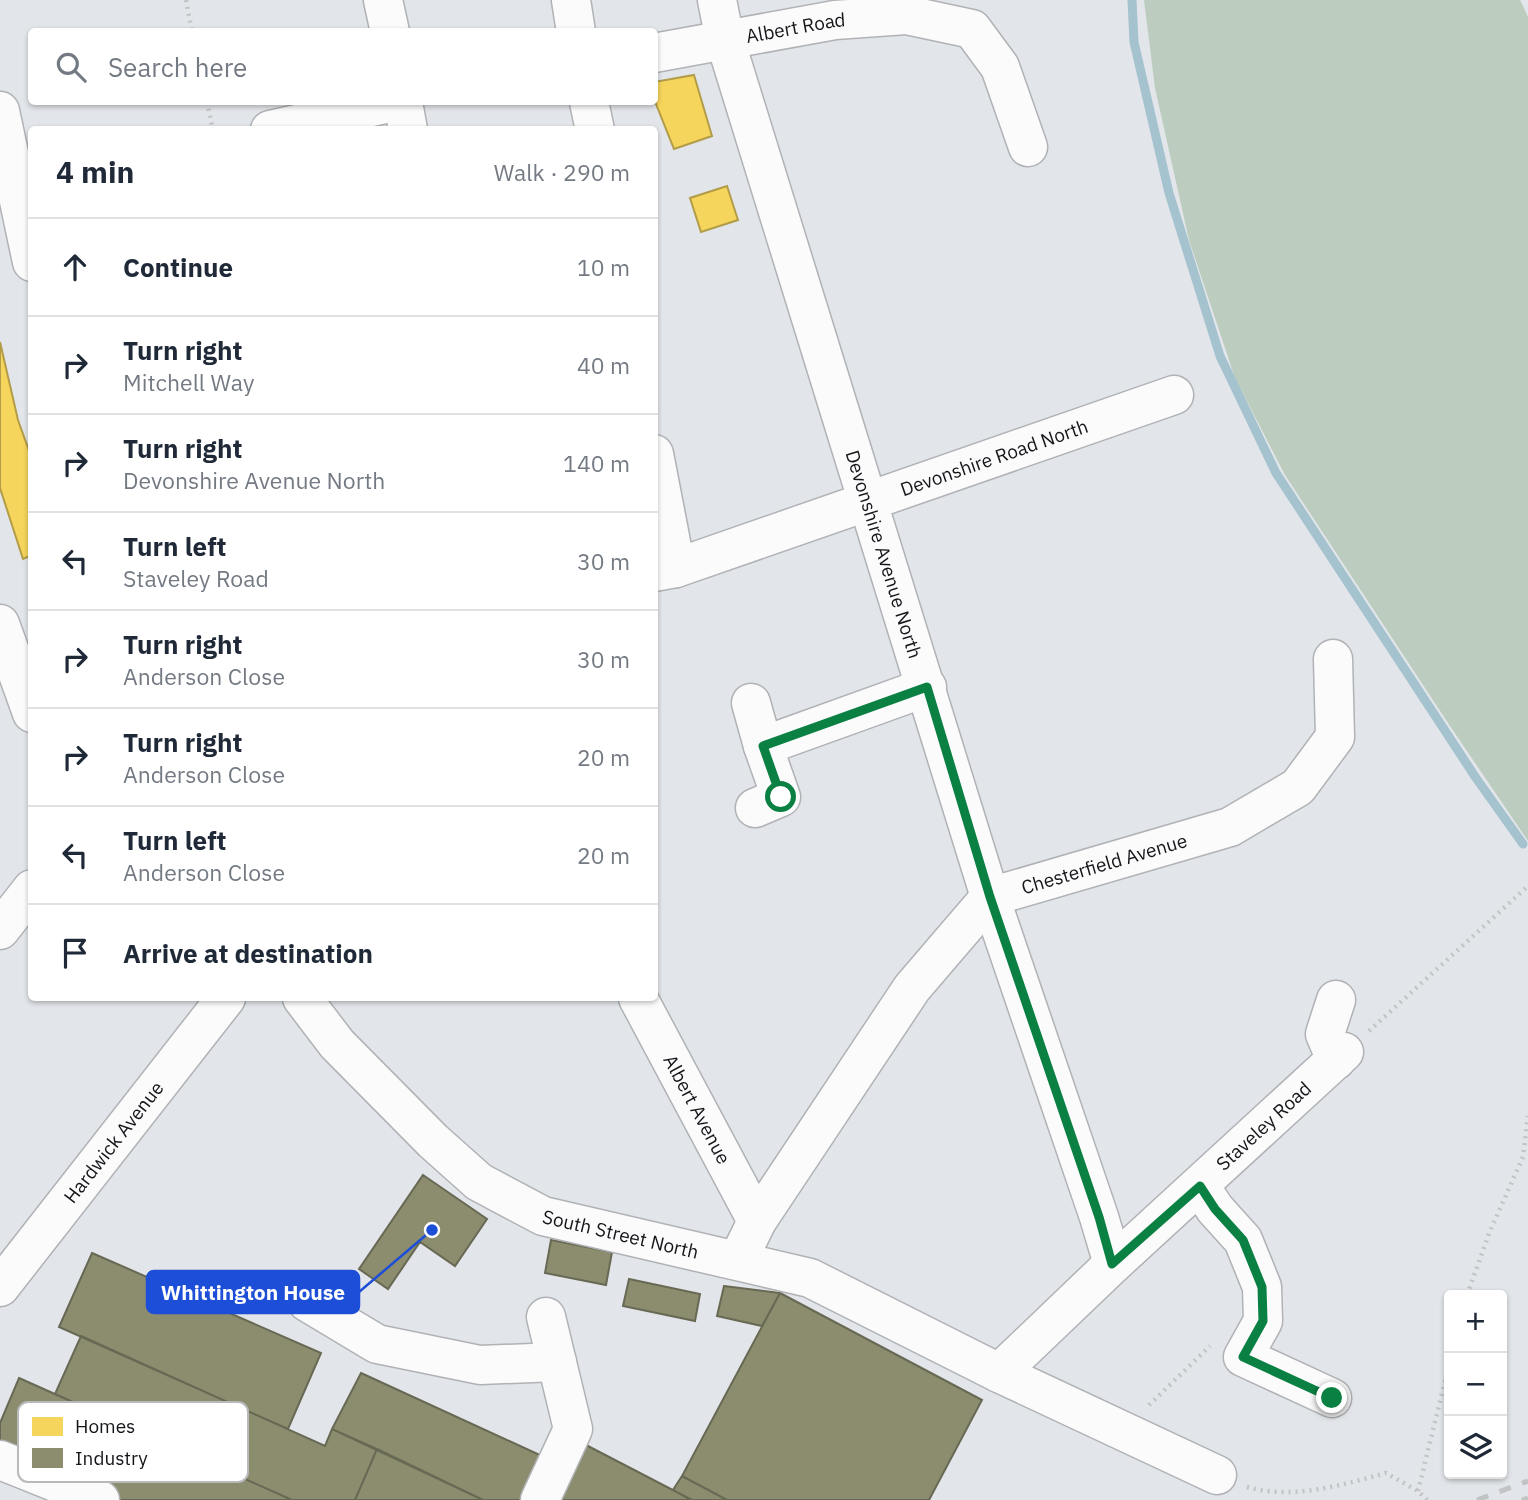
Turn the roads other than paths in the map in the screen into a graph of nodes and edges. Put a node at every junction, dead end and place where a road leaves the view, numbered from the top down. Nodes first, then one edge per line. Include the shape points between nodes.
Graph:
1 (383, 0) edge
2 (570, 0) edge
3 (717, 0) edge
4 (389, 28) edge
5 (575, 28) edge
6 (725, 40) junction
7 (658, 52) edge
8 (381, 105) edge
9 (404, 105) edge
10 (590, 105) edge
11 (0, 111) edge
12 (288, 126) edge
13 (407, 126) edge
14 (594, 126) edge
15 (1028, 147) dead end
16 (16, 188) edge
17 (28, 244) edge
18 (1174, 395) dead end
19 (658, 496) edge
20 (868, 501) junction
21 (665, 570) edge
22 (0, 624) edge
23 (1333, 659) dead end
24 (927, 687) junction
25 (28, 702) edge
26 (751, 703) dead end
27 (763, 746) junction
28 (755, 808) dead end
29 (28, 894) edge
30 (990, 897) junction
31 (0, 930) edge
32 (1336, 1000) dead end
33 (224, 1001) edge
34 (304, 1001) edge
35 (640, 1001) edge
36 (1200, 1186) junction
37 (757, 1222) junction
38 (738, 1260) junction
39 (1112, 1264) junction
40 (0, 1287) edge
41 (307, 1302) dead end
42 (546, 1317) dead end
43 (557, 1362) junction
44 (999, 1373) junction
45 (1332, 1398) dead end
46 (0, 1460) edge
47 (18, 1467) edge
48 (1217, 1475) road end
49 (55, 1482) edge
50 (100, 1500) edge
51 (540, 1500) edge

1 - 4 street
2 - 5 street
3 - 6 street, Devonshire Avenue North
6 - 7 street, Albert Road
6 - 15 street, Albert Road via 835,20 906,15 972,30 1000,67
6 - 20 street, Devonshire Avenue North
8 - 12 street
9 - 13 street
10 - 14 street
11 - 16 street
16 - 17 street
18 - 20 street, Devonshire Road North
19 - 21 street
20 - 21 street, Devonshire Road North
20 - 24 street, Devonshire Avenue North
22 - 25 street
23 - 30 street, Chesterfield Avenue via 1335,737 1298,787 1230,827
24 - 27 street
24 - 30 street, Devonshire Avenue North
26 - 27 street
27 - 28 street via 781,797
29 - 31 street
30 - 37 street via 912,988
30 - 39 street, Devonshire Avenue North
32 - 36 street, Staveley Road via 1325,1034 1340,1056
33 - 40 street, Hardwick Avenue
34 - 38 street, South Street North via 337,1044 479,1182 543,1216
35 - 37 street, Albert Avenue
36 - 39 street, Staveley Road
36 - 45 street via 1243,1240 1262,1287 1263,1321 1243,1357
37 - 38 street
38 - 44 street, South Street North via 810,1278
39 - 44 street, Staveley Road
41 - 43 street via 377,1343 480,1365
42 - 43 street
43 - 51 street via 573,1429
44 - 48 street, South Street North
46 - 47 street
49 - 50 street

